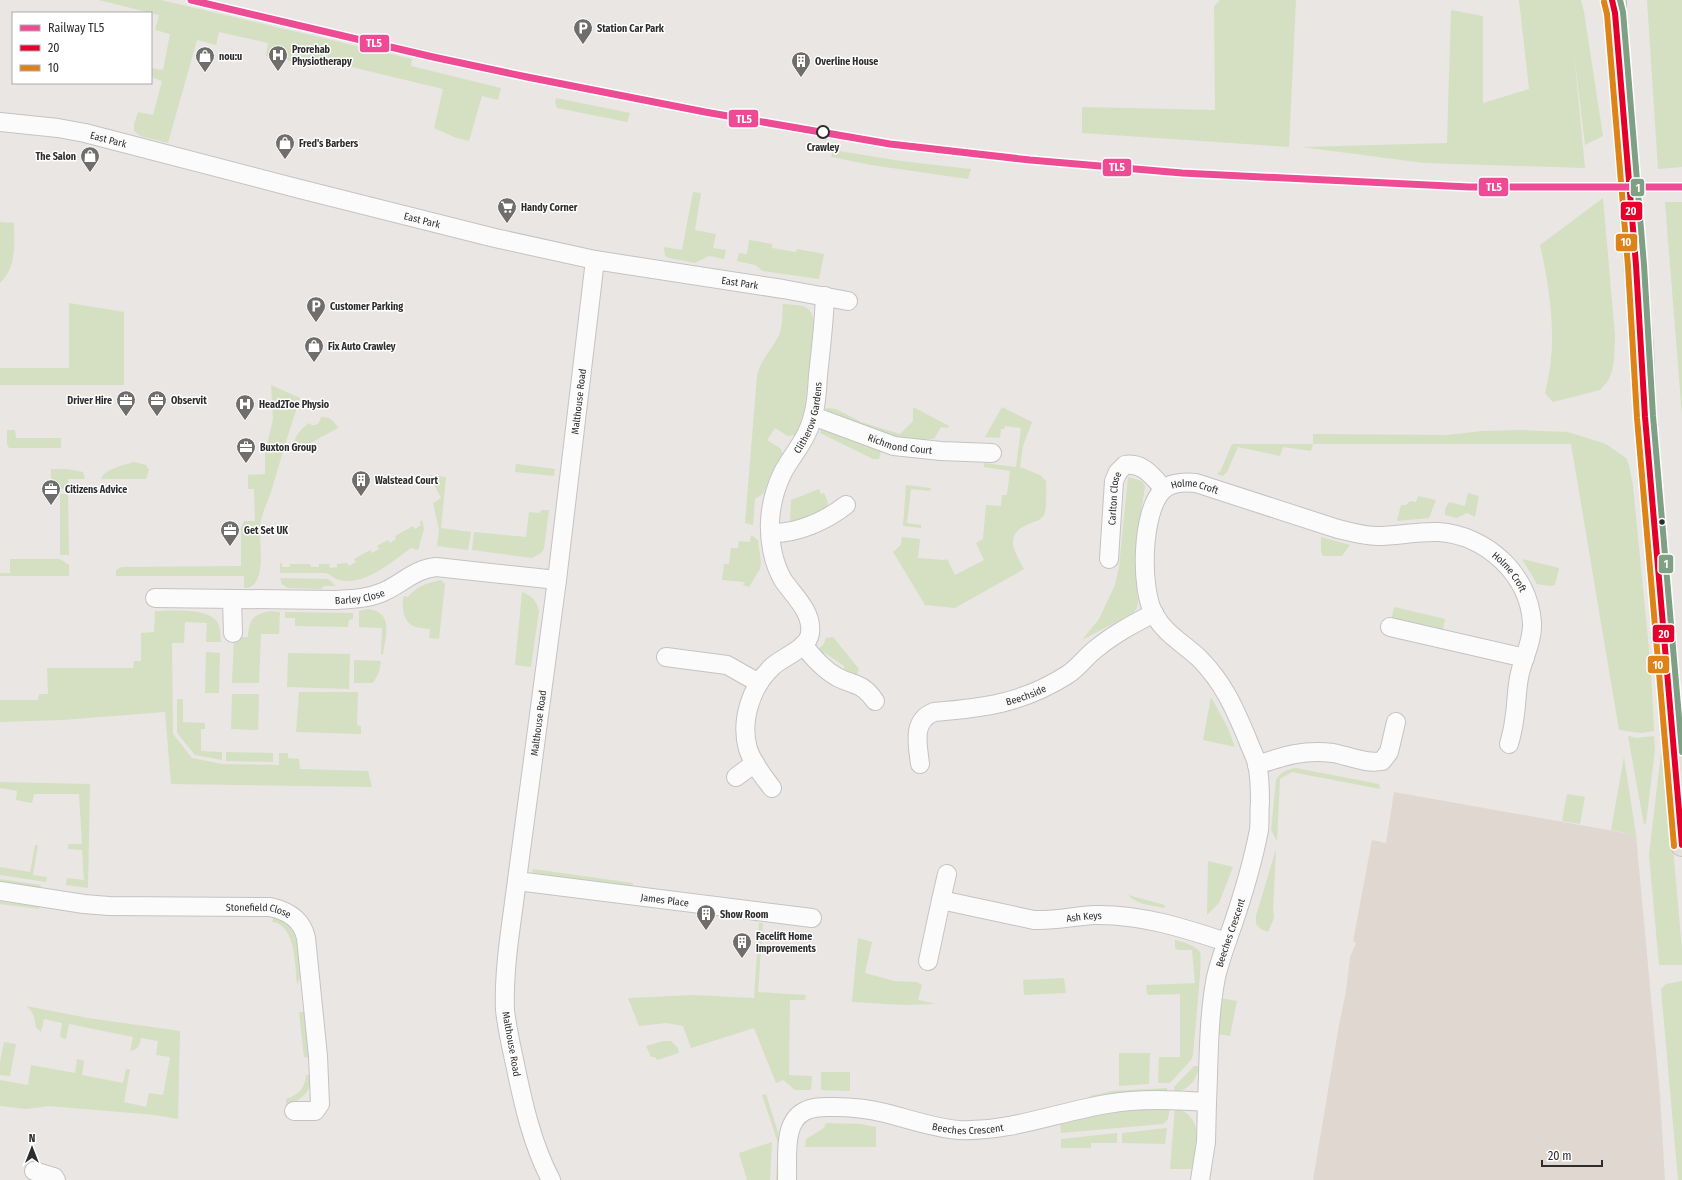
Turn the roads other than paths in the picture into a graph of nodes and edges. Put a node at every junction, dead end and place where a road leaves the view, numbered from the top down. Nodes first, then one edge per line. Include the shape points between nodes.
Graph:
1 (1614, 4) edge
2 (0, 122) edge
3 (595, 260) junction
4 (825, 296) junction
5 (848, 301) dead end
6 (813, 416) junction
7 (992, 453) dead end
8 (1164, 489) junction
9 (846, 505) dead end
10 (771, 533) junction
11 (1108, 559) dead end
12 (556, 580) junction
13 (155, 598) dead end
14 (232, 599) junction
15 (1154, 613) junction
16 (1390, 628) dead end
17 (232, 633) dead end
18 (804, 645) junction
19 (666, 657) dead end
20 (1525, 658) junction
21 (759, 683) junction
22 (875, 701) dead end
23 (1396, 722) dead end
24 (1509, 744) dead end
25 (755, 763) junction
26 (920, 764) dead end
27 (1257, 764) junction
28 (736, 777) dead end
29 (772, 788) dead end
30 (1682, 845) edge
31 (947, 874) dead end
32 (517, 881) junction
33 (0, 891) edge
34 (941, 900) junction
35 (812, 918) dead end
36 (1226, 942) junction
37 (928, 961) dead end
38 (1207, 1102) junction
39 (294, 1111) dead end
40 (34, 1171) dead end
41 (56, 1180) edge
42 (551, 1180) edge
43 (787, 1180) edge
44 (1200, 1180) edge

1 - 30 main road via 1642,348 1645,417
2 - 3 street, East Park via 85,133 495,238
3 - 4 street, East Park
3 - 12 street, Malthouse Road
4 - 5 street, East Park
4 - 6 street, Clitherow Gardens via 824,328
6 - 7 street, Richmond Court via 894,446
6 - 10 street, Clitherow Gardens via 805,439 783,471 775,491
8 - 11 street, Carlton Close via 1149,473 1136,465 1125,465 1118,472 1114,481
8 - 15 street, Holme Croft via 1154,504 1146,541 1144,571
8 - 20 street, Holme Croft via 1179,483 1196,483 1338,529 1377,536 1437,532 1480,543 1503,561 1526,595 1532,625
9 - 10 street via 833,515 800,529
10 - 18 street, Clitherow Gardens via 780,574 809,619 810,633
12 - 14 street, Barley Close via 436,567 424,568 385,591 362,598
12 - 32 street, Malthouse Road
13 - 14 street, Barley Close
14 - 17 street
15 - 26 street, Beechside via 1118,632 1068,674 1032,693 993,706 926,715 918,728
15 - 27 street, Holme Croft via 1162,626 1197,657 1224,689 1232,701
16 - 20 street
18 - 21 street via 773,667
18 - 22 street via 821,665 836,676 863,687
19 - 21 street via 727,665
20 - 24 street, Holme Croft via 1517,688 1515,720
21 - 25 street via 750,702 746,725 748,748
23 - 27 street via 1389,752 1382,760 1368,761 1333,753 1312,752 1290,754
25 - 28 street
25 - 29 street
27 - 36 street, Beeches Crescent via 1260,787 1259,829
31 - 34 street
32 - 35 street, James Place
32 - 42 street, Malthouse Road via 506,962 505,1011 527,1115
33 - 39 street, Stonefield Close via 109,906 270,907 294,917 304,930 306,938 318,1056 320,1104 318,1109 312,1112
34 - 36 street, Ash Keys via 1034,920 1096,915 1130,917
34 - 37 street
36 - 38 street, Beeches Crescent via 1216,976 1211,1010
38 - 43 street, Beeches Crescent via 1108,1103 1012,1126 979,1130 940,1127 867,1109 816,1107 800,1113 792,1122 789,1131
38 - 44 street, Beeches Crescent via 1206,1142
40 - 41 street via 54,1177

